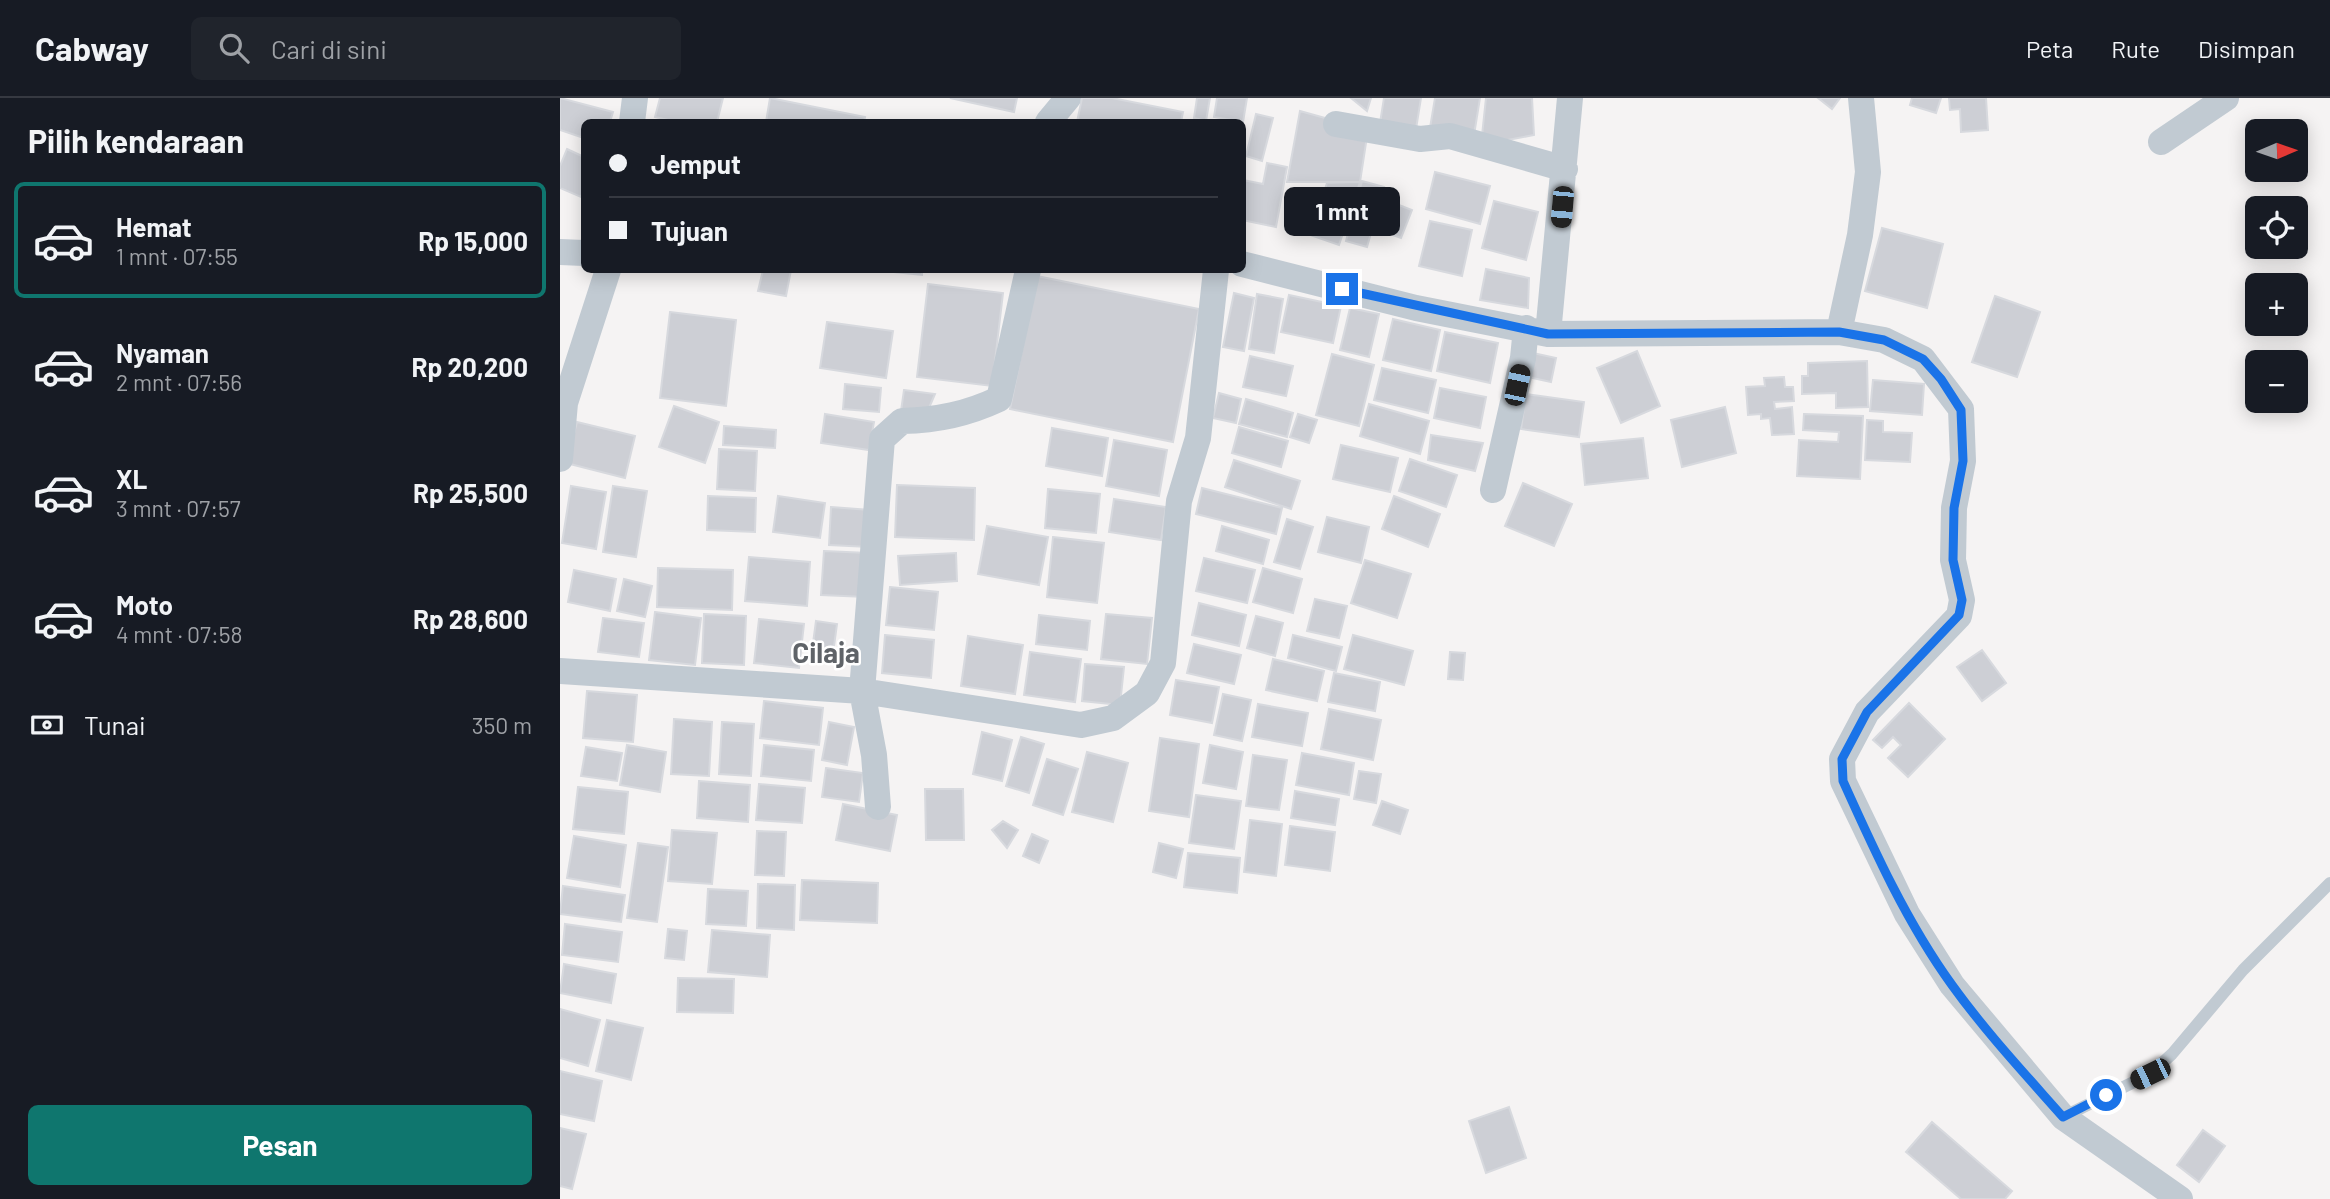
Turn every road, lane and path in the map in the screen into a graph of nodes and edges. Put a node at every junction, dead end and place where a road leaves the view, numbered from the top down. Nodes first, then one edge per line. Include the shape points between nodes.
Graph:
1 (635, 98) edge
2 (1046, 98) edge
3 (1068, 98) edge
4 (1570, 98) edge
5 (1861, 98) edge
6 (2226, 98) edge
7 (632, 119) edge
8 (1042, 119) edge
9 (1050, 119) edge
10 (1336, 124) dead end
11 (2161, 142) dead end
12 (1565, 169) junction
13 (560, 251) edge
14 (581, 253) edge
15 (1246, 265) edge
16 (607, 273) edge
17 (1027, 273) edge
18 (1216, 273) edge
19 (1537, 331) junction
20 (1839, 332) junction
21 (560, 459) edge
22 (1493, 490) dead end
23 (560, 671) edge
24 (862, 691) junction
25 (878, 807) dead end
26 (2330, 883) edge
27 (2063, 1117) junction
28 (2180, 1199) edge

1 - 7 street
2 - 8 street
3 - 9 street
4 - 12 street
5 - 20 street via 1868,172
6 - 11 street
10 - 12 street via 1420,139 1450,136
12 - 19 street
13 - 14 street
15 - 19 street via 1416,308
16 - 21 street via 565,403
17 - 24 street via 999,399 936,420 902,421 882,439
18 - 24 street via 1198,438 1179,501 1163,663 1147,693 1113,718 1081,725
19 - 20 street
19 - 22 street via 1522,358
20 - 27 street via 1884,340 1923,359 1961,410 1963,461 1954,508 1953,560 1962,600 1959,615 1867,712 1842,759 1843,781 1907,914 1952,985
23 - 24 street
24 - 25 street
26 - 27 lane via 2243,970 2172,1055 2150,1074
27 - 28 street

